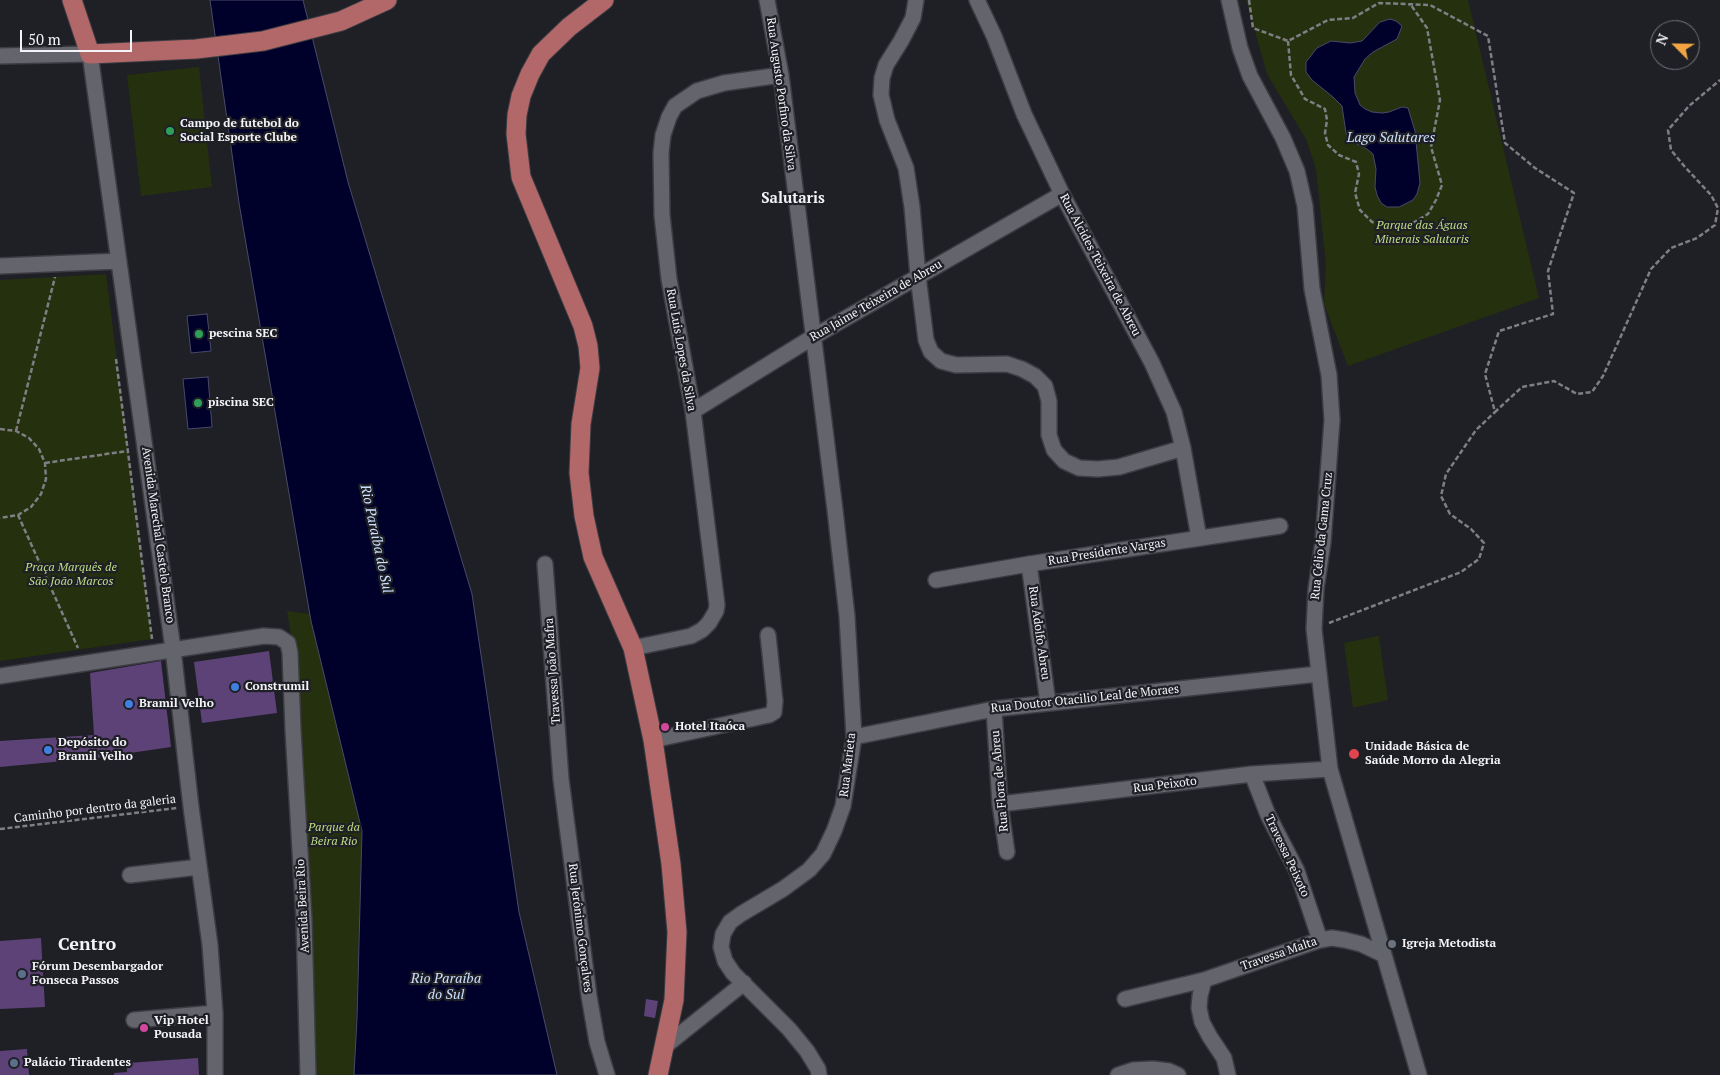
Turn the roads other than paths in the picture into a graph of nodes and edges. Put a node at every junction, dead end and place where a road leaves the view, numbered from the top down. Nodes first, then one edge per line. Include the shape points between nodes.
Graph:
1 (72, 0) edge
2 (604, 0) edge
3 (767, 0) edge
4 (916, 0) edge
5 (977, 0) edge
6 (1228, 0) edge
7 (380, 4) edge
8 (90, 54) junction
9 (0, 56) edge
10 (781, 75) junction
11 (1062, 194) junction
12 (119, 261) junction
13 (0, 266) edge
14 (918, 276) junction
15 (813, 337) junction
16 (693, 412) junction
17 (1183, 448) junction
18 (1280, 526) dead end
19 (1199, 538) junction
20 (545, 564) dead end
21 (1029, 564) junction
22 (936, 580) dead end
23 (768, 635) dead end
24 (633, 648) junction
25 (174, 649) junction
26 (1318, 674) junction
27 (0, 676) edge
28 (1048, 703) junction
29 (994, 709) junction
30 (854, 737) junction
31 (654, 740) junction
32 (1330, 769) junction
33 (1252, 774) junction
34 (561, 779) joint
35 (1000, 804) junction
36 (1007, 852) dead end
37 (199, 867) junction
38 (130, 875) dead end
39 (1320, 940) junction
40 (1384, 956) junction
41 (1204, 980) junction
42 (744, 984) junction
43 (1125, 999) dead end
44 (215, 1013) junction
45 (134, 1020) dead end
46 (664, 1047) junction
47 (215, 1075) edge
48 (308, 1075) edge
49 (607, 1075) edge
50 (658, 1075) edge
51 (819, 1075) edge
52 (1118, 1075) edge
53 (1178, 1075) edge
54 (1228, 1075) edge
55 (1419, 1075) edge

1 - 8 main road, Avenida Marechal Castelo Branco
2 - 24 main road via 541,54 521,96 516,134 521,177 583,326 588,346 590,368 583,407 579,473 584,516 593,557
3 - 10 street, Rua Augusto Porfino da Silva
4 - 14 street via 913,18 886,65 881,95 906,168
5 - 11 street, Rua Alcides Teixeira de Abreu via 1024,114
6 - 26 street, Rua Célio da Gama Cruz via 1250,76 1283,138 1296,171 1305,206 1312,289 1329,375 1332,420 1314,629
7 - 8 main road via 341,22 263,41 221,47
8 - 9 street
8 - 12 street, Avenida Marechal Castelo Branco
10 - 15 street, Rua Augusto Porfino da Silva
10 - 16 street, Rua Luis Lopes da Silva via 724,83 697,91 675,106 663,135 662,215 669,278
11 - 14 street, Rua Jaime Teixeira de Abreu
11 - 17 street, Rua Alcides Teixeira de Abreu via 1152,364 1174,412
12 - 13 street
12 - 25 street, Avenida Marechal Castelo Branco
14 - 15 street, Rua Jaime Teixeira de Abreu
14 - 17 street via 926,340 931,352 941,361 956,365 1007,364 1035,376 1045,386 1049,401 1049,435 1054,450 1064,461 1079,468 1098,470
15 - 16 street, Rua Jaime Teixeira de Abreu
15 - 30 street, Rua Marieta via 847,616
16 - 24 street, Rua Luis Lopes da Silva via 716,611 702,630 691,636
17 - 19 street, Rua Alcides Teixeira de Abreu
18 - 19 street, Rua Presidente Vargas
19 - 21 street, Rua Presidente Vargas
20 - 34 street, Travessa João Mafra
21 - 22 street, Rua Presidente Vargas
21 - 28 street, Rua Adolfo Abreu
23 - 31 street via 774,712
24 - 31 main road
25 - 27 street
25 - 37 street, Avenida Marechal Castelo Branco
25 - 48 street, Avenida Beira Rio via 264,636 279,637 288,643 304,919
26 - 28 street, Rua Doutor Otacilio Leal de Moraes
26 - 32 street, Rua Célio da Gama Cruz
28 - 29 street, Rua Doutor Otacilio Leal de Moraes
29 - 30 street, Rua Doutor Otacilio Leal de Moraes
29 - 35 street, Rua Flora de Abreu
30 - 42 street, Rua Marieta via 843,806 823,854 783,889 730,922 723,934 721,947 725,961
31 - 46 main road via 677,932 674,1000
32 - 33 street, Rua Peixoto
32 - 40 street, Rua Célio da Gama Cruz
33 - 35 street, Rua Peixoto
33 - 39 street, Travessa Peixoto via 1268,815 1297,871
34 - 49 street, Rua Jerônimo Gonçalves via 588,996
35 - 36 street, Rua Flora de Abreu
37 - 38 street
37 - 44 street, Avenida Marechal Castelo Branco
39 - 40 street, Travessa Malta via 1346,940
39 - 41 street, Travessa Malta
40 - 55 street, Rua Célio da Gama Cruz
41 - 43 street, Travessa Malta
41 - 54 street via 1199,1008 1202,1022 1224,1058
42 - 46 street
42 - 51 street, Rua Marieta via 795,1036
44 - 45 street
44 - 47 street, Avenida Marechal Castelo Branco
46 - 50 main road
52 - 53 street via 1154,1069

